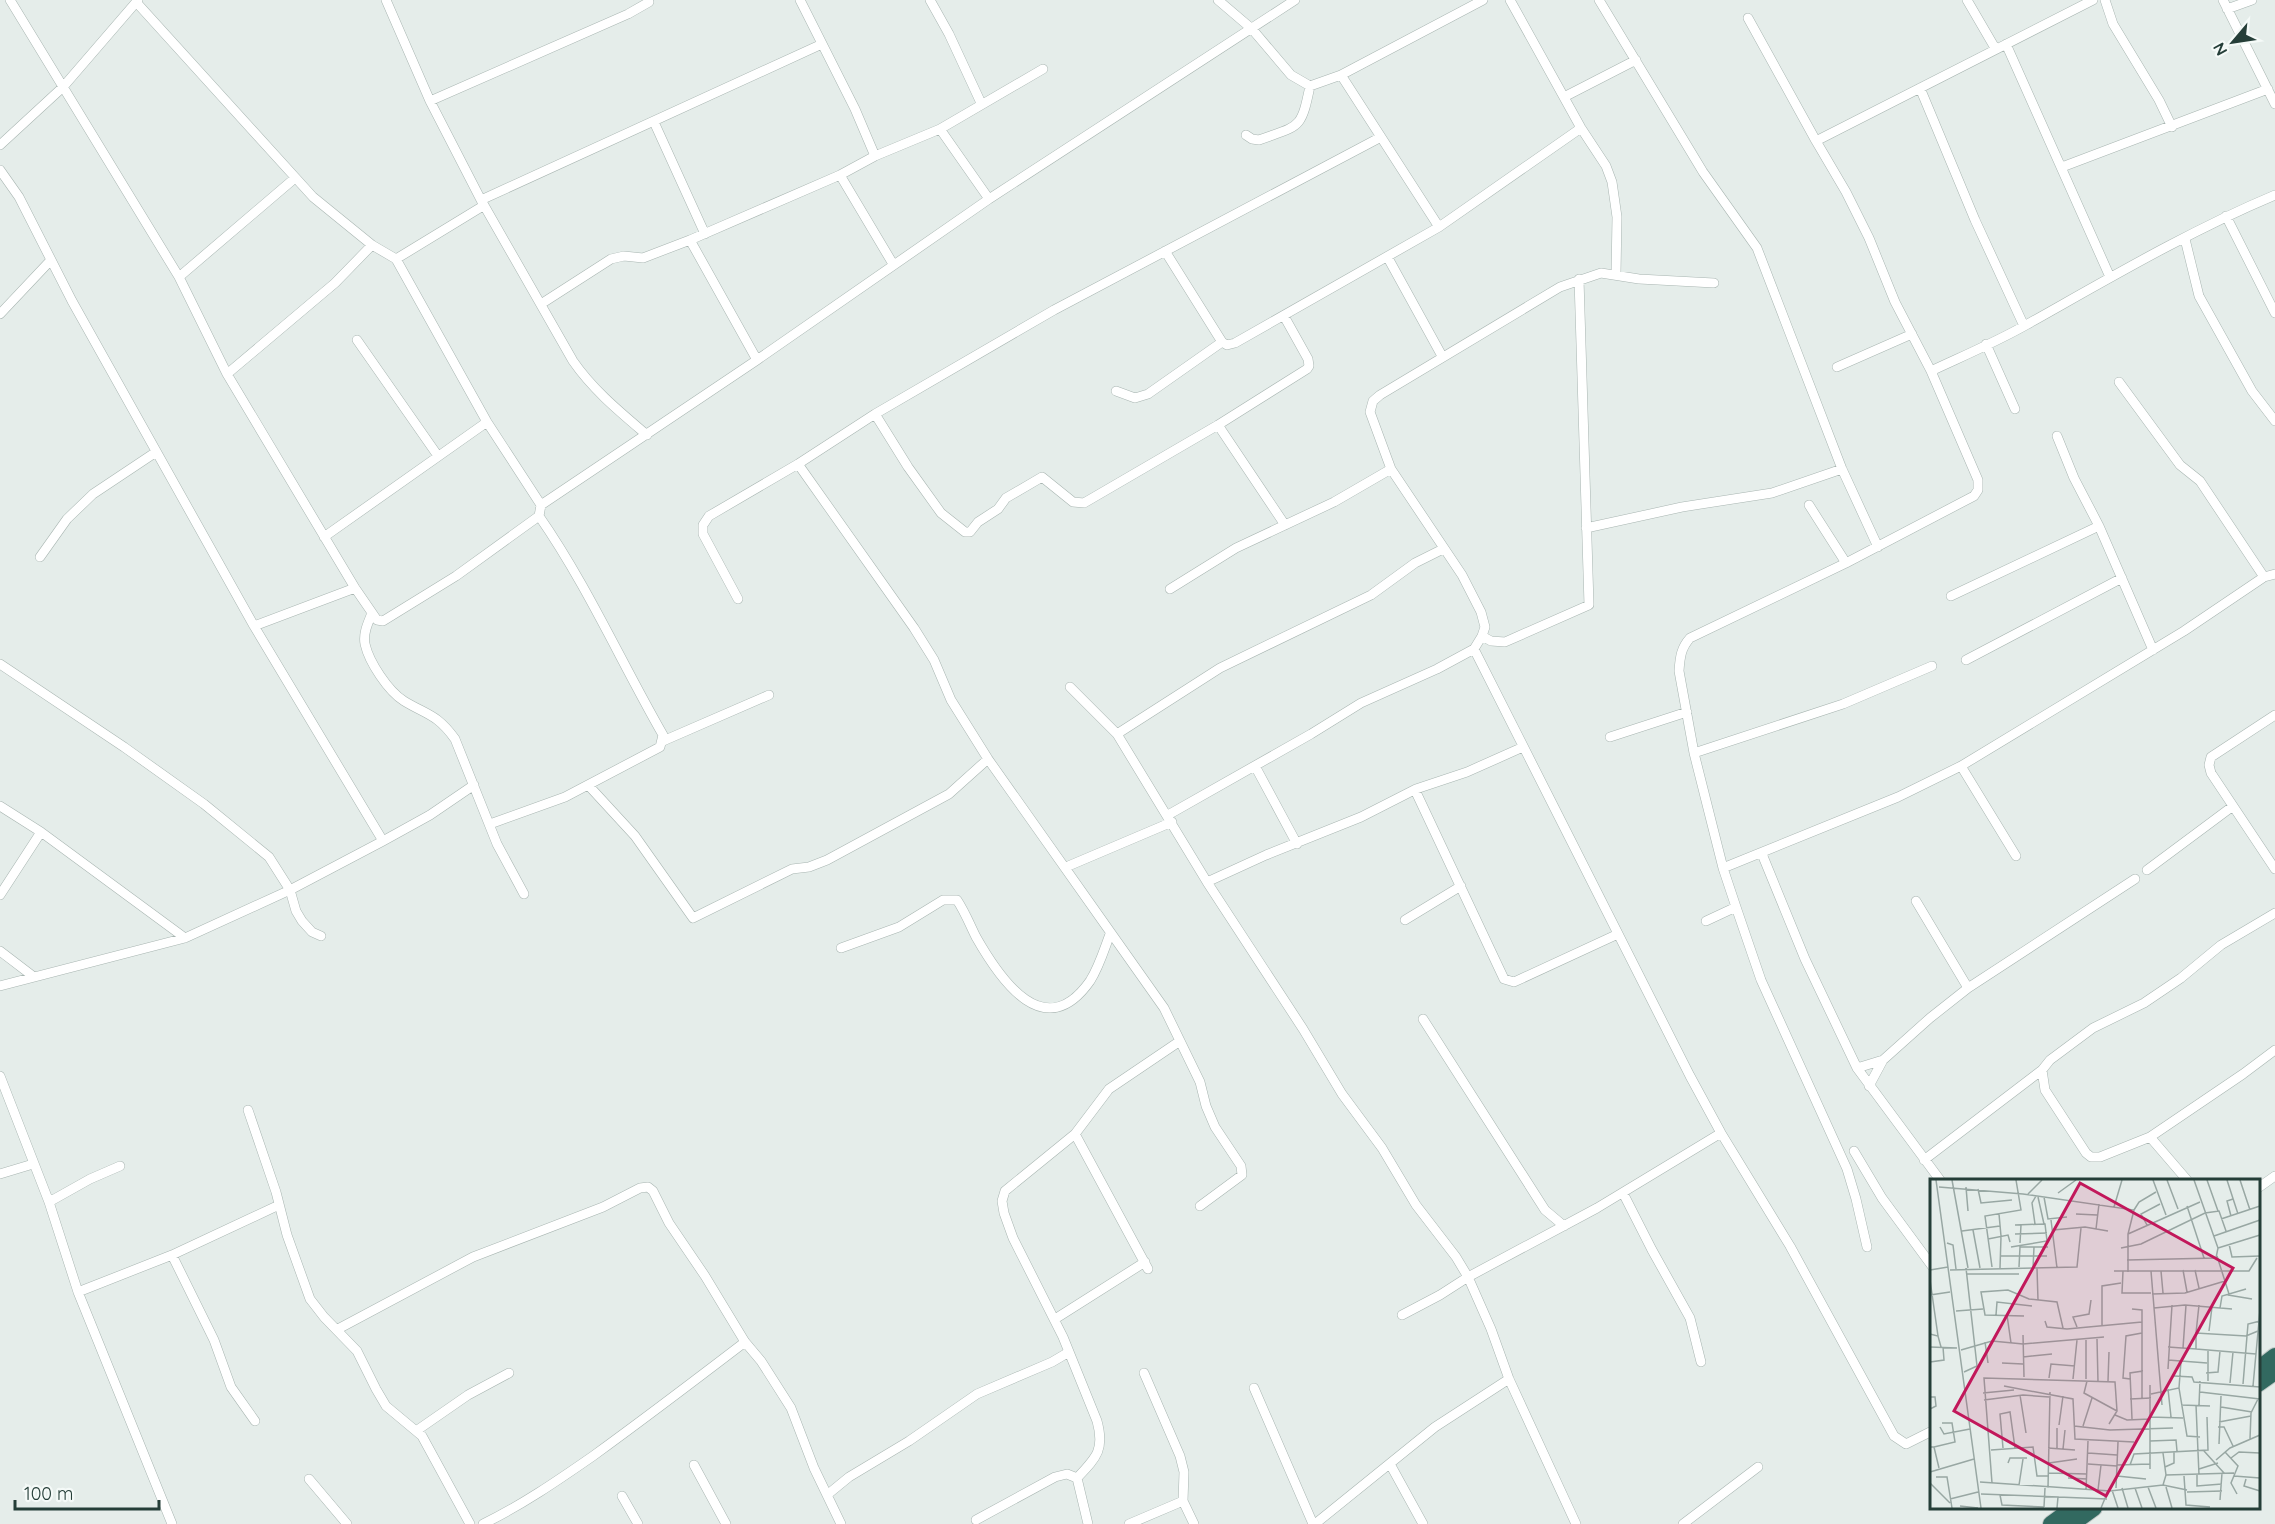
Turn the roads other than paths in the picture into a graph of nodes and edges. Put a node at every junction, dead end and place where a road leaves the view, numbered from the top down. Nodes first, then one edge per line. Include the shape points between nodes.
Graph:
1 (10, 0) edge
2 (386, 0) edge
3 (800, 0) edge
4 (931, 0) edge
5 (1218, 0) edge
6 (1295, 0) edge
7 (1484, 0) edge
8 (1510, 0) edge
9 (1599, 0) edge
10 (1967, 0) edge
11 (2093, 0) edge
12 (2105, 0) edge
13 (2252, 0) edge
14 (137, 1) edge
15 (650, 1) edge
16 (2079, 3) edge
17 (2225, 5) edge
18 (1748, 18) dead end
19 (1252, 28) junction
20 (822, 44) junction
21 (2006, 44) junction
22 (1995, 48) junction
23 (1636, 60) junction
24 (1043, 69) dead end
25 (1341, 75) junction
26 (1310, 86) junction
27 (63, 87) junction
28 (1920, 88) junction
29 (2268, 89) junction
30 (1564, 97) junction
31 (430, 101) junction
32 (981, 103) junction
33 (2275, 104) edge
34 (654, 122) junction
35 (2172, 127) junction
36 (1581, 128) junction
37 (940, 129) junction
38 (1246, 135) dead end
39 (1381, 137) junction
40 (1816, 141) junction
41 (0, 145) edge
42 (875, 156) junction
43 (2062, 167) junction
44 (0, 170) edge
45 (840, 175) junction
46 (295, 178) junction
47 (2275, 195) edge
48 (989, 199) junction
49 (482, 203) junction
50 (2226, 216) junction
51 (1438, 227) junction
52 (705, 234) junction
53 (2185, 239) junction
54 (690, 240) junction
55 (372, 245) junction
56 (1165, 251) junction
57 (1388, 258) junction
58 (396, 259) junction
59 (50, 261) junction
60 (893, 264) junction
61 (1616, 274) junction
62 (179, 277) junction
63 (2110, 277) junction
64 (1579, 279) junction
65 (1714, 283) dead end
66 (541, 304) junction
67 (2275, 313) edge
68 (0, 314) edge
69 (1284, 316) junction
70 (2024, 326) junction
71 (1912, 334) junction
72 (357, 340) dead end
73 (1222, 342) junction
74 (1986, 344) junction
75 (1442, 356) junction
76 (758, 360) junction
77 (1837, 367) dead end
78 (1931, 371) junction
79 (227, 374) junction
80 (2119, 382) dead end
81 (1116, 391) dead end
82 (2015, 409) dead end
83 (875, 414) junction
84 (2275, 421) edge
85 (488, 422) junction
86 (1218, 425) junction
87 (647, 435) junction
88 (2058, 436) dead end
89 (156, 453) junction
90 (438, 456) junction
91 (798, 464) junction
92 (1842, 469) junction
93 (1392, 470) junction
94 (541, 505) junction
95 (1809, 505) dead end
96 (538, 516) junction
97 (1285, 525) junction
98 (2099, 526) junction
99 (1586, 528) junction
100 (324, 537) junction
101 (1878, 547) junction
102 (1443, 549) junction
103 (40, 557) dead end
104 (1846, 563) junction
105 (2275, 574) edge
106 (2264, 578) junction
107 (2122, 579) junction
108 (355, 588) junction
109 (1170, 589) dead end
110 (1951, 596) dead end
111 (738, 599) dead end
112 (372, 613) junction
113 (254, 626) junction
114 (1482, 636) junction
115 (1474, 649) junction
116 (2153, 650) junction
117 (1966, 660) dead end
118 (0, 664) edge
119 (1932, 666) dead end
120 (1070, 687) dead end
121 (769, 695) dead end
122 (1687, 712) junction
123 (2275, 715) edge
124 (1117, 734) junction
125 (1610, 737) dead end
126 (663, 741) junction
127 (1524, 747) junction
128 (1694, 753) junction
129 (988, 759) junction
130 (1255, 766) junction
131 (1961, 766) junction
132 (474, 785) junction
133 (589, 786) junction
134 (1415, 790) junction
135 (0, 806) edge
136 (2234, 806) junction
137 (1170, 818) junction
138 (490, 824) junction
139 (40, 832) junction
140 (383, 841) junction
141 (1297, 844) junction
142 (1762, 854) junction
143 (2016, 856) dead end
144 (1066, 867) junction
145 (1723, 868) junction
146 (2275, 869) edge
147 (2147, 870) dead end
148 (2135, 879) dead end
149 (1208, 882) junction
150 (1461, 886) junction
151 (290, 890) junction
152 (524, 894) dead end
153 (0, 895) edge
154 (1916, 901) dead end
155 (1736, 907) junction
156 (2275, 913) edge
157 (1405, 920) dead end
158 (1706, 921) dead end
159 (1110, 934) junction
160 (1618, 934) junction
161 (321, 936) dead end
162 (185, 938) junction
163 (841, 948) dead end
164 (0, 951) edge
165 (34, 978) junction
166 (0, 986) edge
167 (1968, 988) junction
168 (1423, 1019) dead end
169 (1180, 1041) junction
170 (2275, 1050) edge
171 (1883, 1060) junction
172 (1857, 1068) junction
173 (2042, 1070) junction
174 (0, 1076) edge
175 (1869, 1086) junction
176 (249, 1110) dead end
177 (1721, 1133) junction
178 (1075, 1134) junction
179 (2150, 1137) junction
180 (1854, 1151) dead end
181 (1924, 1160) junction
182 (33, 1164) junction
183 (120, 1166) dead end
184 (0, 1174) edge
185 (2275, 1176) edge
186 (1939, 1179) edge
187 (2186, 1179) edge
188 (2260, 1187) edge
189 (1623, 1192) junction
190 (49, 1202) junction
191 (279, 1206) junction
192 (1200, 1206) dead end
193 (1564, 1226) junction
194 (1867, 1248) dead end
195 (172, 1255) junction
196 (1930, 1263) edge
197 (1468, 1277) junction
198 (78, 1292) junction
199 (1402, 1315) dead end
200 (1055, 1319) junction
201 (338, 1329) junction
202 (745, 1342) junction
203 (1069, 1352) junction
204 (2275, 1356) edge
205 (1701, 1362) dead end
206 (2260, 1368) edge
207 (2275, 1372) edge
208 (509, 1373) dead end
209 (1144, 1373) dead end
210 (1509, 1379) junction
211 (2260, 1383) edge
212 (1254, 1388) dead end
213 (255, 1421) dead end
214 (416, 1431) junction
215 (1930, 1432) edge
216 (1390, 1464) junction
217 (694, 1465) dead end
218 (1758, 1467) dead end
219 (1077, 1478) junction
220 (309, 1479) dead end
221 (827, 1495) junction
222 (622, 1496) dead end
223 (1183, 1501) junction
224 (2072, 1509) edge
225 (2093, 1509) edge
226 (976, 1520) dead end
227 (172, 1524) edge
228 (347, 1524) edge
229 (470, 1524) edge
230 (483, 1524) edge
231 (638, 1524) edge
232 (726, 1524) edge
233 (840, 1524) edge
234 (1088, 1524) edge
235 (1129, 1524) edge
236 (1194, 1524) edge
237 (1314, 1524) edge
238 (1423, 1524) edge
239 (1576, 1524) edge
240 (1683, 1524) edge
241 (2051, 1524) edge
242 (2072, 1524) edge

1 - 27 street
2 - 31 street
3 - 20 street
4 - 32 street
5 - 19 street
6 - 19 street
7 - 25 street
8 - 30 street
9 - 23 street
10 - 22 street
11 - 16 street
12 - 35 street via 2113,24
13 - 17 street
14 - 27 street
14 - 46 street
15 - 31 street
16 - 21 street
17 - 29 street
18 - 40 street
19 - 26 street via 1291,75
19 - 48 street
20 - 34 street
20 - 42 street
21 - 22 street
21 - 43 street
22 - 28 street
23 - 30 street
23 - 92 street via 1703,172 1757,248
24 - 32 street
25 - 26 street
25 - 39 street
26 - 38 street via 1304,117 1298,123 1259,140
27 - 41 street
27 - 62 street
28 - 40 street
28 - 70 street
29 - 33 street
29 - 35 street
30 - 36 street
31 - 49 street
32 - 37 street
34 - 49 street
34 - 52 street
35 - 43 street
36 - 51 street
36 - 61 street via 1612,182 1617,217
37 - 42 street
37 - 48 street
39 - 51 street
39 - 56 street
40 - 71 street via 1869,238
42 - 45 street
43 - 63 street
44 - 59 street via 19,197
45 - 52 street
45 - 60 street
46 - 55 street
46 - 62 street
47 - 50 street
48 - 60 street
49 - 58 street
49 - 66 street
50 - 53 street
50 - 67 street
51 - 57 street
52 - 54 street
53 - 63 street
53 - 84 street via 2199,296 2252,391
54 - 66 street via 643,258 618,256
54 - 76 street
55 - 58 street
55 - 79 street via 335,283
56 - 73 street
56 - 83 street
57 - 69 street
57 - 75 street
58 - 85 street
59 - 68 street
59 - 89 street
60 - 76 street
61 - 64 street via 1600,273
61 - 65 street
62 - 79 street
63 - 70 street
64 - 75 street
64 - 99 street
66 - 87 street via 586,379
69 - 73 street via 1235,343
69 - 86 street via 1309,366
70 - 74 street
71 - 77 street
71 - 78 street
72 - 90 street
73 - 81 street via 1148,394 1135,398
74 - 78 street
74 - 82 street
75 - 93 street via 1373,401 1370,412
76 - 87 street
78 - 101 street via 1978,480 1978,490 1974,496
79 - 100 street
80 - 106 street via 2180,465 2200,481
83 - 86 street via 941,513 966,532 998,509 1006,498 1042,477 1073,501 1084,503
83 - 91 street
85 - 90 street
85 - 94 street
86 - 97 street
87 - 94 street
88 - 98 street via 2073,478
89 - 103 street via 93,495 67,519
89 - 113 street
90 - 100 street
91 - 111 street via 709,516 703,525 703,534
91 - 129 street via 914,627 951,700
92 - 99 street via 1772,493
92 - 101 street
93 - 97 street
93 - 102 street
94 - 96 street
95 - 104 street
96 - 112 street via 456,576 388,619 377,620
96 - 126 street via 586,592
97 - 109 street via 1236,548
98 - 107 street
98 - 110 street
99 - 114 street via 1589,605 1505,642
100 - 108 street
101 - 104 street
102 - 114 street via 1462,575 1480,612 1485,627
102 - 124 street via 1415,563 1371,595 1220,668
104 - 122 street via 1690,638 1682,647 1679,671
105 - 106 street
106 - 116 street
107 - 116 street
107 - 117 street
108 - 112 street
108 - 113 street
112 - 132 street via 365,643 383,680 391,691 445,725 458,745
113 - 140 street
114 - 115 street
115 - 127 street
115 - 130 street via 1361,703
116 - 131 street
118 - 151 street via 204,804 269,857
119 - 128 street via 1843,704
120 - 124 street
121 - 126 street
122 - 125 street
122 - 128 street
123 - 136 street via 2211,757 2211,772
124 - 137 street
126 - 133 street via 660,747
127 - 134 street
127 - 160 street
128 - 145 street
129 - 133 street via 950,794 900,822 826,860 792,869 693,918 635,836
129 - 144 street
130 - 137 street
130 - 141 street
131 - 142 street
131 - 143 street
132 - 138 street
132 - 140 street
133 - 138 street
134 - 141 street
134 - 150 street
135 - 139 street
136 - 146 street
136 - 147 street
137 - 144 street
137 - 149 street
138 - 152 street
139 - 153 street
139 - 162 street
140 - 151 street
141 - 149 street
142 - 145 street
142 - 172 street via 1805,959
144 - 159 street
145 - 155 street
148 - 167 street
149 - 197 street via 1342,1094
150 - 157 street
150 - 160 street via 1504,979 1509,982
151 - 161 street via 302,921
151 - 162 street
154 - 167 street
155 - 158 street
155 - 194 street via 1761,980 1847,1169
156 - 173 street via 2221,945 2144,1003 2093,1028
159 - 163 street via 1089,981 1061,1008 1048,1009 1030,1004 1016,993 976,937 957,900 943,900 899,927
159 - 169 street via 1164,1008
160 - 177 street
162 - 165 street
164 - 165 street
165 - 166 street
167 - 171 street
168 - 193 street via 1545,1210
169 - 178 street via 1108,1089
169 - 192 street via 1215,1126 1241,1166 1242,1175
170 - 179 street
171 - 172 street
171 - 175 street
172 - 175 street
173 - 179 street via 2044,1090 2091,1157
173 - 181 street
174 - 182 street
175 - 181 street
176 - 191 street
177 - 189 street
177 - 215 street via 1790,1246 1894,1436 1906,1444
178 - 200 street via 1005,1191 1002,1201 1013,1238
178 - 200 street via 1147,1266
179 - 187 street
180 - 196 street via 1882,1198
181 - 186 street
182 - 184 street
182 - 190 street
183 - 190 street
185 - 188 street
189 - 193 street
189 - 205 street via 1690,1318
190 - 198 street
191 - 195 street
191 - 201 street via 310,1299
193 - 197 street
195 - 198 street
195 - 213 street via 231,1387
197 - 199 street
197 - 210 street
198 - 227 street
200 - 203 street
201 - 202 street via 473,1257 648,1187
201 - 214 street via 357,1350 386,1406
202 - 221 street via 791,1408
202 - 230 street via 622,1436
203 - 219 street via 1101,1434 1098,1454
203 - 221 street via 977,1394
204 - 206 highway
207 - 211 highway
208 - 214 street via 468,1395
209 - 223 street via 1180,1456
210 - 216 street via 1435,1427
210 - 239 street
212 - 237 street
214 - 229 street
216 - 237 street
216 - 238 street
217 - 232 street
218 - 240 street
219 - 226 street via 1067,1474 1055,1477
219 - 234 street
220 - 228 street
221 - 233 street
222 - 231 street
223 - 235 street
223 - 236 street
224 - 241 highway
225 - 242 highway

